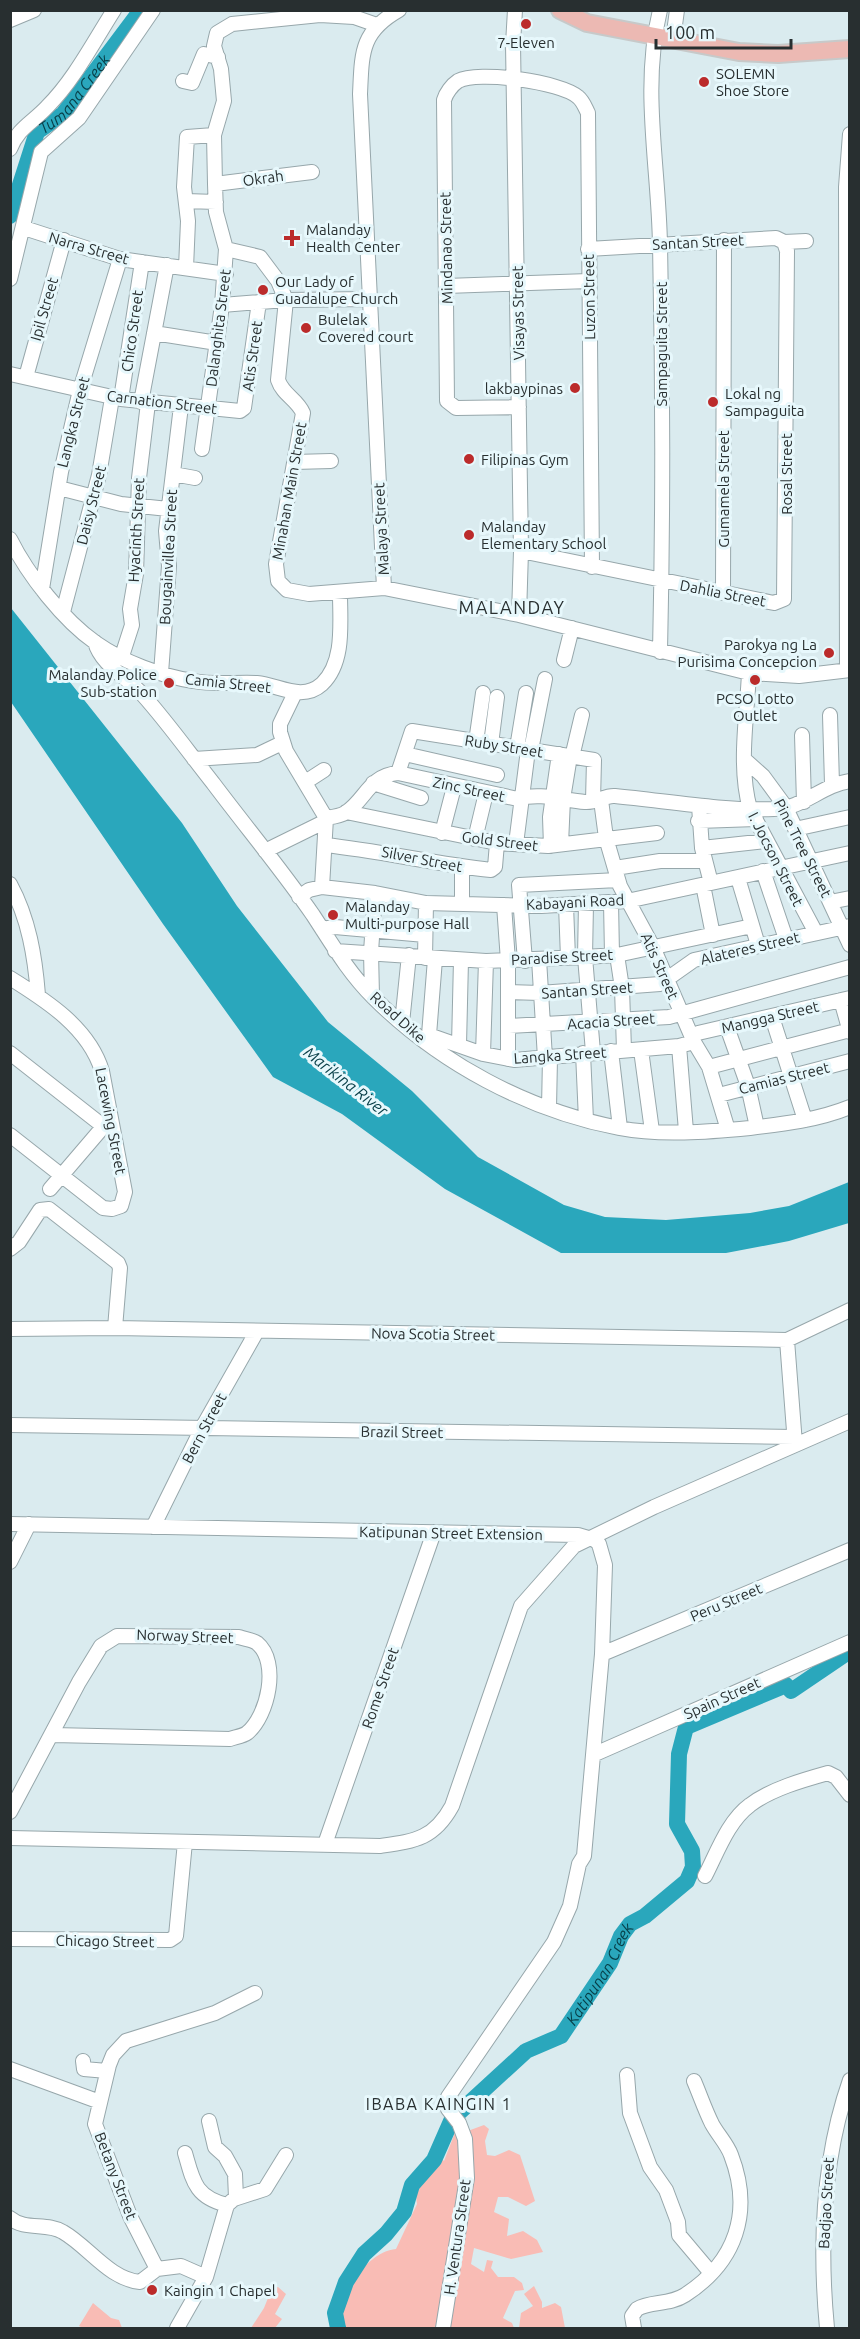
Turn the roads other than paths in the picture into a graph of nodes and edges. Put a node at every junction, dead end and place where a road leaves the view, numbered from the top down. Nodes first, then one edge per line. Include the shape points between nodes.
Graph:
1 (34, 10) edge
2 (114, 10) edge
3 (153, 10) edge
4 (399, 10) edge
5 (515, 10) edge
6 (560, 10) edge
7 (660, 10) edge
8 (677, 10) edge
9 (10, 20) edge
10 (377, 25) junction
11 (654, 36) junction
12 (673, 40) junction
13 (849, 49) edge
14 (218, 57) junction
15 (515, 77) junction
16 (183, 81) dead end
17 (849, 134) edge
18 (214, 135) junction
19 (10, 149) edge
20 (312, 172) dead end
21 (215, 184) junction
22 (848, 188) edge
23 (186, 201) junction
24 (216, 202) junction
25 (24, 228) junction
26 (848, 237) edge
27 (64, 240) junction
28 (724, 240) junction
29 (806, 241) dead end
30 (784, 242) junction
31 (660, 244) junction
32 (226, 249) junction
33 (588, 249) junction
34 (120, 259) junction
35 (142, 262) junction
36 (167, 265) junction
37 (186, 268) junction
38 (226, 274) junction
39 (10, 279) edge
40 (589, 281) junction
41 (518, 283) junction
42 (446, 286) junction
43 (369, 299) junction
44 (286, 300) junction
45 (259, 302) junction
46 (222, 305) junction
47 (848, 327) edge
48 (154, 333) junction
49 (217, 343) junction
50 (10, 374) edge
51 (26, 377) junction
52 (80, 390) junction
53 (116, 398) junction
54 (144, 402) junction
55 (181, 406) junction
56 (519, 407) junction
57 (209, 408) junction
58 (243, 410) joint
59 (848, 412) edge
60 (202, 449) dead end
61 (848, 460) edge
62 (331, 461) dead end
63 (294, 462) junction
64 (173, 474) junction
65 (195, 478) dead end
66 (58, 488) junction
67 (94, 496) junction
68 (137, 505) junction
69 (168, 509) junction
70 (10, 539) edge
71 (521, 551) junction
72 (592, 567) junction
73 (662, 582) junction
74 (384, 588) junction
75 (42, 589) junction
76 (723, 593) junction
77 (340, 594) junction
78 (783, 599) joint
79 (849, 604) edge
80 (63, 612) junction
81 (519, 615) junction
82 (572, 628) junction
83 (95, 642) junction
84 (660, 652) junction
85 (122, 656) junction
86 (564, 660) dead end
87 (848, 670) edge
88 (161, 673) junction
89 (749, 673) junction
90 (545, 679) dead end
91 (295, 693) junction
92 (483, 693) dead end
93 (526, 693) dead end
94 (497, 697) dead end
95 (582, 715) dead end
96 (830, 715) dead end
97 (802, 735) dead end
98 (454, 739) junction
99 (282, 742) junction
100 (476, 742) junction
101 (491, 744) junction
102 (525, 749) junction
103 (405, 754) junction
104 (567, 756) junction
105 (194, 759) junction
106 (744, 759) junction
107 (596, 762) joint
108 (449, 765) junction
109 (324, 770) dead end
110 (398, 772) junction
111 (497, 775) dead end
112 (307, 781) junction
113 (849, 781) edge
114 (374, 783) junction
115 (832, 784) junction
116 (449, 785) junction
117 (486, 793) junction
118 (523, 797) junction
119 (421, 798) dead end
120 (558, 799) junction
121 (597, 800) junction
122 (804, 802) junction
123 (699, 806) junction
124 (785, 806) junction
125 (346, 813) junction
126 (753, 814) junction
127 (849, 817) edge
128 (326, 820) junction
129 (698, 821) junction
130 (795, 829) junction
131 (442, 833) junction
132 (657, 833) dead end
133 (606, 838) junction
134 (475, 839) junction
135 (766, 841) junction
136 (497, 843) junction
137 (516, 844) junction
138 (325, 845) junction
139 (556, 845) junction
140 (265, 851) junction
141 (849, 853) edge
142 (704, 854) junction
143 (808, 860) junction
144 (462, 867) junction
145 (780, 867) junction
146 (763, 871) junction
147 (616, 874) junction
148 (738, 878) junction
149 (10, 884) edge
150 (707, 884) junction
151 (322, 887) junction
152 (375, 893) junction
153 (299, 897) junction
154 (849, 898) edge
155 (15, 899) edge
156 (627, 901) junction
157 (611, 902) junction
158 (830, 902) junction
159 (426, 903) junction
160 (462, 904) junction
161 (586, 904) junction
162 (504, 905) junction
163 (521, 905) junction
164 (566, 905) junction
165 (639, 920) junction
166 (752, 926) junction
167 (846, 927) edge
168 (613, 928) junction
169 (322, 929) junction
170 (372, 929) junction
171 (816, 933) junction
172 (425, 935) junction
173 (713, 935) junction
174 (786, 939) junction
175 (758, 945) junction
176 (849, 945) edge
177 (653, 947) junction
178 (335, 951) junction
179 (371, 952) junction
180 (409, 955) junction
181 (614, 955) junction
182 (585, 957) junction
183 (430, 958) junction
184 (568, 958) junction
185 (461, 960) junction
186 (532, 960) junction
187 (486, 961) junction
188 (508, 961) junction
189 (849, 968) edge
190 (10, 978) edge
191 (666, 982) junction
192 (622, 988) junction
193 (589, 989) junction
194 (508, 992) junction
195 (540, 993) junction
196 (38, 996) junction
197 (372, 996) junction
198 (845, 999) edge
199 (680, 1011) junction
200 (772, 1017) junction
201 (622, 1020) junction
202 (402, 1023) junction
203 (590, 1023) junction
204 (509, 1026) junction
205 (544, 1026) junction
206 (727, 1027) junction
207 (849, 1031) edge
208 (427, 1038) junction
209 (693, 1040) junction
210 (459, 1045) junction
211 (679, 1046) junction
212 (780, 1047) junction
213 (641, 1050) junction
214 (617, 1051) junction
215 (10, 1053) edge
216 (588, 1053) junction
217 (483, 1054) junction
218 (548, 1058) junction
219 (739, 1058) junction
220 (508, 1059) junction
221 (849, 1061) edge
222 (710, 1066) junction
223 (793, 1077) junction
224 (748, 1086) junction
225 (719, 1095) junction
226 (849, 1107) edge
227 (549, 1108) junction
228 (586, 1120) junction
229 (805, 1120) junction
230 (107, 1123) junction
231 (757, 1127) junction
232 (620, 1128) junction
233 (728, 1130) junction
234 (652, 1131) junction
235 (686, 1131) junction
236 (10, 1135) edge
237 (61, 1175) junction
238 (50, 1189) dead end
239 (10, 1249) edge
240 (849, 1310) edge
241 (115, 1328) junction
242 (10, 1329) edge
243 (258, 1331) junction
244 (787, 1340) junction
245 (849, 1421) edge
246 (10, 1425) edge
247 (202, 1428) junction
248 (794, 1441) junction
249 (10, 1524) edge
250 (29, 1524) junction
251 (153, 1527) junction
252 (434, 1533) junction
253 (589, 1537) junction
254 (849, 1550) edge
255 (10, 1562) edge
256 (849, 1642) edge
257 (602, 1654) junction
258 (53, 1735) junction
259 (595, 1754) junction
260 (849, 1795) edge
261 (10, 1812) edge
262 (10, 1838) edge
263 (184, 1842) junction
264 (325, 1844) junction
265 (705, 1876) dead end
266 (10, 1939) edge
267 (255, 1993) dead end
268 (83, 2061) dead end
269 (10, 2069) edge
270 (107, 2071) junction
271 (627, 2075) dead end
272 (849, 2080) edge
273 (694, 2081) dead end
274 (100, 2102) junction
275 (209, 2121) dead end
276 (185, 2153) dead end
277 (286, 2155) dead end
278 (232, 2202) junction
279 (10, 2218) edge
280 (157, 2269) junction
281 (711, 2273) junction
282 (206, 2277) junction
283 (177, 2328) edge
284 (443, 2328) edge
285 (634, 2328) edge
286 (827, 2328) edge

1 - 9 street
2 - 19 street via 68,80 46,108 26,123
3 - 25 street via 79,118 41,152
4 - 10 street, Malaya Street
5 - 15 street, Visayas Street
6 - 11 main road via 587,22
7 - 11 street, Sampaguita Street
8 - 12 street
10 - 14 street, Dalanghita Street via 354,17 328,15 232,24 215,37
10 - 43 street, Malaya Street via 364,47 360,94
11 - 12 main road
11 - 31 street, Sampaguita Street via 650,87
12 - 13 main road via 767,54
14 - 16 street via 204,54 192,83
14 - 18 street, Dalanghita Street via 224,101
15 - 33 street, Luzon Street via 575,95 588,113
15 - 41 street, Visayas Street
15 - 42 street, Mindanao Street via 462,79 445,96
17 - 22 street
18 - 21 street, Dalanghita Street
18 - 23 street via 188,136
20 - 21 street, Okrah
21 - 24 street, Dalanghita Street
22 - 26 street
23 - 24 street
23 - 37 street
24 - 32 street, Dalanghita Street
25 - 27 street, Narra Street
25 - 39 street
26 - 47 street
27 - 34 street, Narra Street
27 - 51 street, Ipil Street
28 - 30 street, Santan Street via 776,238
28 - 31 street, Santan Street
28 - 76 street, Gumamela Street
29 - 30 street, Santan Street
30 - 78 street, Rosal Street via 787,263
31 - 33 street, Santan Street
31 - 73 street, Sampaguita Street
32 - 38 street, Dalanghita Street
32 - 44 street via 260,257
33 - 40 street, Luzon Street
34 - 35 street, Narra Street
34 - 52 street, Langka Street
35 - 36 street, Narra Street
35 - 53 street, Chico Street
36 - 37 street, Narra Street
36 - 48 street, Hyacinth Street
37 - 38 street, Narra Street
38 - 46 street, Dalanghita Street
40 - 41 street
40 - 72 street, Luzon Street
41 - 42 street
41 - 56 street, Visayas Street
42 - 56 street, Mindanao Street via 448,405
43 - 44 street
43 - 74 street, Malaya Street
44 - 45 street
44 - 63 street, Minahan Main Street via 278,375 282,390 303,413
45 - 46 street
45 - 58 street, Atis Street
46 - 49 street, Dalanghita Street
47 - 59 street
48 - 49 street
48 - 54 street, Hyacinth Street
49 - 57 street, Dalanghita Street
50 - 51 street, Carnation Street
51 - 52 street, Carnation Street
52 - 53 street, Carnation Street
52 - 66 street, Langka Street
53 - 54 street, Carnation Street
53 - 67 street, Daisy Street
54 - 55 street, Carnation Street
54 - 68 street, Hyacinth Street
55 - 57 street, Carnation Street
55 - 64 street, Bougainvillea Street
56 - 71 street, Visayas Street
57 - 58 street, Carnation Street
57 - 60 street, Dalanghita Street
59 - 61 street
61 - 79 street
62 - 63 street
63 - 77 street, Minahan Main Street via 276,564 277,579 297,593
64 - 65 street
64 - 69 street, Bougainvillea Street
66 - 67 street
66 - 75 street, Langka Street
67 - 68 street
67 - 80 street, Daisy Street
68 - 69 street
68 - 85 street, Hyacinth Street via 132,625
69 - 88 street, Bougainvillea Street via 169,566
70 - 75 street
71 - 72 street
71 - 81 street, Visayas Street
72 - 73 street
73 - 76 street, Dahlia Street
73 - 84 street, Sampaguita Street
74 - 77 street, Minahan Main Street
74 - 81 street, Malaya Street
75 - 80 street
76 - 78 street, Dahlia Street via 774,603
77 - 91 street via 334,668 318,687
79 - 87 street
80 - 83 street
81 - 82 street, Malaya Street
82 - 84 street, Malaya Street
82 - 86 street
83 - 85 street, Camia Street
83 - 105 street, Road Dike via 104,659 134,685
84 - 89 street, Malaya Street
85 - 88 street, Camia Street
87 - 89 street, Malaya Street via 799,676
88 - 91 street, Camia Street via 200,682 264,684
89 - 106 street, I. Jocson Street
90 - 102 street
91 - 99 street via 280,724
92 - 100 street
93 - 102 street
94 - 101 street
95 - 104 street
96 - 115 street
97 - 122 street
98 - 100 street, Ruby Street
98 - 103 street, Ruby Street via 411,731
98 - 108 street
99 - 105 street via 261,754
99 - 112 street
100 - 101 street, Ruby Street
101 - 102 street, Ruby Street
102 - 104 street, Ruby Street
102 - 118 street
103 - 108 street
103 - 110 street
104 - 107 street, Ruby Street
104 - 120 street
105 - 140 street, Road Dike
106 - 124 street, Pine Tree Street via 763,776
106 - 126 street, I. Jocson Street via 744,780
107 - 121 street, Atis Street
108 - 111 street
108 - 116 street
109 - 112 street
110 - 114 street
110 - 116 street, Zinc Street
112 - 128 street
113 - 115 street
114 - 119 street
114 - 125 street
115 - 122 street
116 - 117 street, Zinc Street
116 - 131 street
117 - 118 street, Zinc Street
117 - 134 street
118 - 120 street, Zinc Street via 530,794
118 - 137 street
120 - 121 street, Zinc Street
120 - 139 street
121 - 123 street, Zinc Street via 614,795
121 - 133 street, Atis Street
122 - 124 street
123 - 126 street, Zinc Street
123 - 129 street
124 - 126 street
124 - 130 street, Pine Tree Street
125 - 128 street
125 - 131 street, Gold Street
126 - 129 street
126 - 135 street, I. Jocson Street
127 - 130 street
128 - 138 street
128 - 140 street
129 - 142 street
130 - 143 street, Pine Tree Street
131 - 134 street, Gold Street
132 - 133 street, Gold Street
133 - 139 street, Gold Street
133 - 147 street, Atis Street
134 - 136 street, Gold Street
135 - 142 street
135 - 145 street, I. Jocson Street
136 - 137 street, Gold Street
136 - 144 street, Silver Street via 493,869
137 - 139 street, Gold Street
138 - 144 street, Silver Street via 377,850
138 - 151 street
140 - 153 street, Road Dike
141 - 143 street, Kabayani Road
142 - 147 street
142 - 150 street
143 - 145 street, Kabayani Road
143 - 158 street, Pine Tree Street
144 - 160 street
145 - 146 street, Kabayani Road
145 - 171 street, I. Jocson Street
146 - 148 street, Kabayani Road
146 - 174 street
147 - 156 street, Atis Street
147 - 163 street via 522,884 518,887
148 - 150 street, Kabayani Road
148 - 166 street
149 - 155 street
150 - 156 street, Kabayani Road
150 - 173 street
151 - 152 street, Kabayani Road
151 - 153 street, Kabayani Road
152 - 159 street, Kabayani Road
152 - 170 street
153 - 169 street, Road Dike
154 - 158 street
155 - 196 street via 31,940
156 - 157 street, Kabayani Road
156 - 165 street, Atis Street
157 - 161 street, Kabayani Road
157 - 168 street
158 - 167 street, Pine Tree Street
159 - 160 street, Kabayani Road
159 - 172 street
160 - 162 street, Kabayani Road
161 - 164 street, Kabayani Road
161 - 182 street
162 - 163 street, Kabayani Road
162 - 188 street
163 - 164 street, Kabayani Road
163 - 186 street
164 - 184 street
165 - 168 street
165 - 177 street, Atis Street
166 - 173 street, Paradise Street
166 - 175 street
167 - 171 street, Alateres Street
167 - 176 street, Pine Tree Street
168 - 181 street
169 - 170 street
169 - 178 street, Road Dike
170 - 172 street
170 - 179 street
171 - 174 street, Alateres Street
172 - 183 street
173 - 177 street, Paradise Street
174 - 175 street, Alateres Street
175 - 191 street, Alateres Street via 694,960
177 - 181 street, Paradise Street
177 - 191 street, Atis Street
178 - 179 street, Paradise Street
178 - 197 street, Road Dike
179 - 180 street, Paradise Street
179 - 197 street
180 - 183 street, Paradise Street
180 - 202 street
181 - 182 street, Paradise Street
181 - 192 street
182 - 184 street, Paradise Street
182 - 193 street
183 - 185 street, Paradise Street
183 - 208 street
184 - 186 street, Paradise Street
185 - 187 street, Paradise Street
185 - 210 street
186 - 188 street, Paradise Street
186 - 195 street
187 - 188 street, Paradise Street
187 - 217 street
188 - 194 street
189 - 199 street, Acacia Street
190 - 196 street, Lacewing Street
191 - 192 street, Santan Street
191 - 199 street, Atis Street
192 - 193 street, Santan Street
192 - 201 street
193 - 195 street, Santan Street
193 - 203 street
194 - 195 street, Santan Street
194 - 204 street
195 - 205 street
196 - 230 street, Lacewing Street via 69,1021 96,1052
197 - 202 street, Road Dike
198 - 200 street, Mangga Street
198 - 207 street
199 - 201 street, Acacia Street via 669,1017
199 - 209 street, Atis Street
200 - 206 street, Mangga Street
200 - 212 street
201 - 203 street, Acacia Street
201 - 214 street
202 - 208 street, Road Dike
203 - 205 street, Acacia Street
203 - 216 street
204 - 205 street, Acacia Street
204 - 220 street
205 - 218 street
206 - 209 street, Mangga Street via 698,1034
206 - 219 street
207 - 212 street
208 - 210 street, Langka Street
208 - 227 street, Road Dike via 462,1067 514,1095
209 - 211 street, Langka Street
209 - 222 street, Atis Street
210 - 217 street, Langka Street
211 - 213 street, Langka Street
211 - 235 street
212 - 219 street
212 - 223 street
213 - 214 street, Langka Street
213 - 234 street
214 - 216 street, Langka Street
214 - 232 street
215 - 230 street
216 - 218 street, Langka Street
216 - 228 street
217 - 220 street, Langka Street
218 - 220 street, Langka Street
218 - 227 street
219 - 222 street
219 - 224 street
221 - 223 street, Camias Street
222 - 225 street, Atis Street
223 - 224 street, Camias Street
223 - 229 street
224 - 225 street, Camias Street
224 - 231 street
225 - 233 street, Atis Street
226 - 229 street, Road Dike
227 - 228 street, Road Dike
228 - 232 street, Road Dike
229 - 231 street, Road Dike
230 - 237 street
230 - 237 street, Lacewing Street via 125,1192 121,1206 103,1208
231 - 233 street, Road Dike
232 - 234 street, Road Dike
233 - 235 street, Road Dike
234 - 235 street, Road Dike
236 - 237 street
237 - 238 street
239 - 241 street via 40,1210 49,1209 118,1263
240 - 244 street, Nova Scotia Street
241 - 242 street, Nova Scotia Street
241 - 243 street, Nova Scotia Street
243 - 244 street, Nova Scotia Street
243 - 247 street, Bern Street
244 - 248 street
245 - 248 street
246 - 247 street, Brazil Street
247 - 248 street, Brazil Street
247 - 251 street, Bern Street
248 - 253 street
249 - 250 street, Katipunan Street Extension
250 - 251 street, Katipunan Street Extension
250 - 255 street
251 - 252 street, Katipunan Street Extension
252 - 253 street, Katipunan Street Extension
252 - 264 street, Rome Street
253 - 257 street via 599,1544 605,1565
253 - 264 street via 569,1552 521,1606 452,1806 440,1825 422,1838 407,1842 380,1846
254 - 257 street, Peru Street
256 - 259 street, Spain Street
257 - 259 street
258 - 258 street, Norway Street via 101,1646 117,1636 239,1637 256,1642 266,1656 268,1688 260,1716 246,1734 230,1739
258 - 261 street, Norway Street
259 - 284 street, H. Ventura Street via 584,1856 564,1924 540,1966 447,2101 466,2150 466,2195
260 - 265 street via 836,1777 828,1773 749,1806 729,1830
262 - 263 street
263 - 264 street
263 - 266 street, Chicago Street via 176,1936 170,1940
267 - 270 street, Betany Street via 215,2013 126,2041 113,2055
268 - 270 street via 84,2069
269 - 274 street
270 - 274 street, Betany Street
271 - 281 street via 630,2113 650,2167 666,2190 679,2235
272 - 286 street, Badjao Street via 836,2120 825,2188 823,2287
273 - 281 street via 730,2153 741,2196 734,2243
274 - 280 street, Betany Street via 95,2124 103,2150
275 - 278 street via 215,2147 235,2174
276 - 278 street via 195,2187 210,2200
277 - 278 street via 265,2189
278 - 282 street
279 - 280 street via 25,2225 64,2232 99,2261 132,2281 140,2282
280 - 282 street via 181,2266
281 - 285 street via 682,2297 637,2309
282 - 283 street

